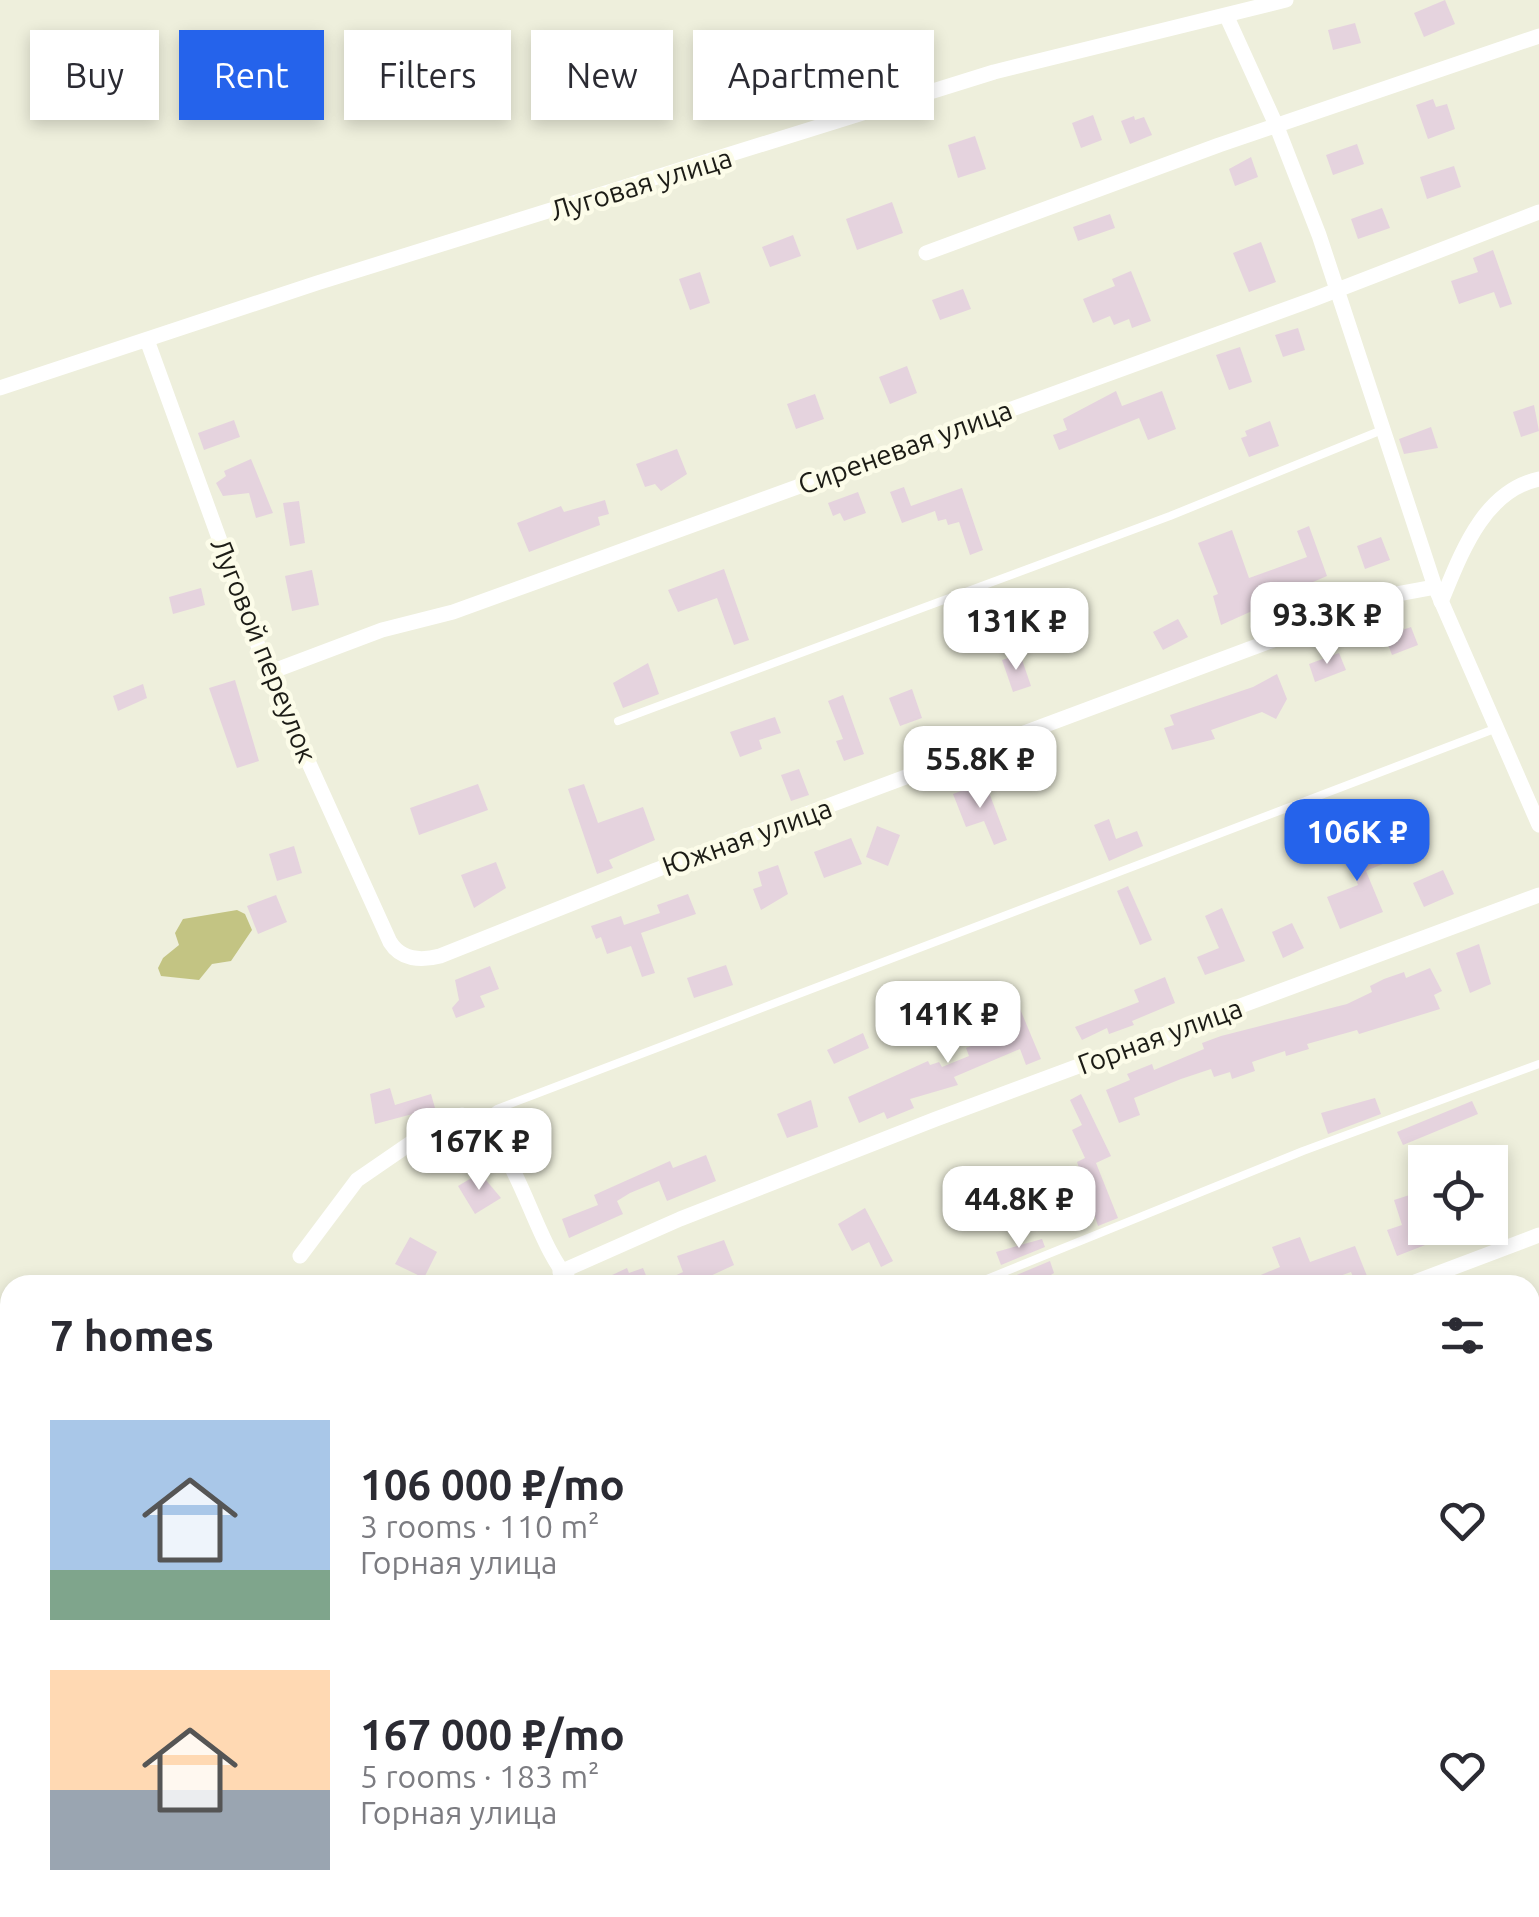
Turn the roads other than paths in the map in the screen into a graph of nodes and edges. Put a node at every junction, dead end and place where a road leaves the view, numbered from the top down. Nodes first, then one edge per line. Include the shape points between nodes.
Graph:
1 (1286, 0) edge
2 (1227, 17) junction
3 (1539, 36) edge
4 (1277, 126) junction
5 (1539, 212) edge
6 (926, 253) dead end
7 (1338, 290) junction
8 (146, 340) junction
9 (0, 388) edge
10 (1382, 430) junction
11 (1539, 479) edge
12 (1438, 594) junction
13 (268, 673) junction
14 (618, 721) dead end
15 (1497, 728) junction
16 (1538, 818) edge
17 (1539, 895) edge
18 (398, 953) joint
19 (1539, 1064) edge
20 (480, 1122) junction
21 (1539, 1235) edge
22 (300, 1256) dead end
23 (562, 1275) edge
24 (574, 1275) edge
25 (997, 1275) edge
26 (1434, 1275) edge

1 - 2 street, Луговая улица
2 - 4 street
2 - 8 street, Луговая улица via 994,72
3 - 4 street
4 - 6 street
4 - 7 street
5 - 7 street, Сиреневая улица
7 - 10 street
7 - 13 street, Сиреневая улица
8 - 9 street, Луговая улица
8 - 13 street, Луговой переулок
10 - 12 street
10 - 14 lane
11 - 12 street via 1512,488 1492,506
12 - 15 street
12 - 18 street, Южная улица via 1397,594 440,956
13 - 18 street, Луговой переулок
15 - 16 street
15 - 20 lane via 521,1100
17 - 24 street, Горная улица via 680,1219
19 - 25 lane
20 - 22 street via 449,1118 357,1180
20 - 23 street via 497,1142
21 - 26 street

